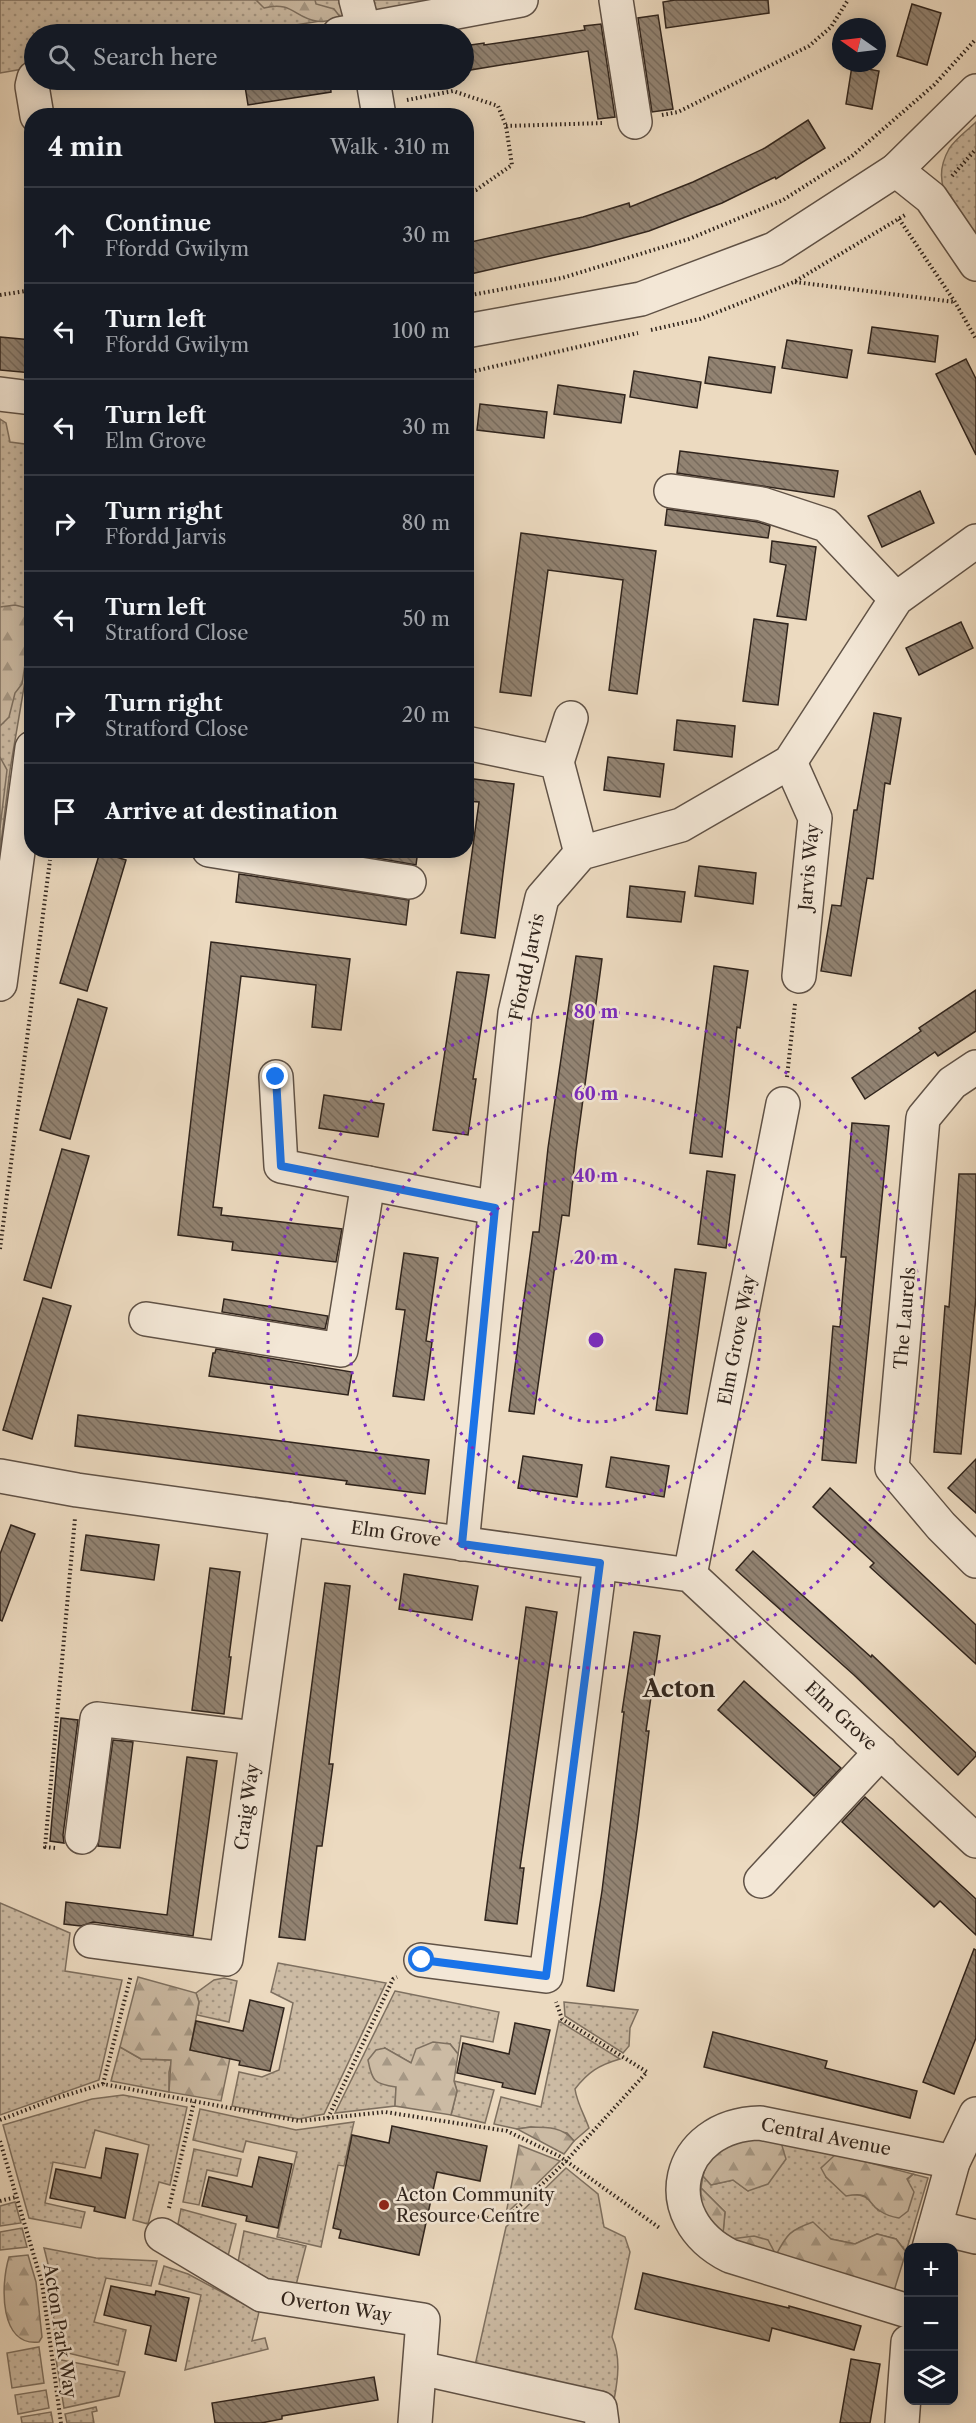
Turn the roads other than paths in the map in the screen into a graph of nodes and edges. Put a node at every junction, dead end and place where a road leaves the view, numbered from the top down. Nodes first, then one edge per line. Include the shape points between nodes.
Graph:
1 (356, 0) edge
2 (521, 0) edge
3 (616, 0) edge
4 (356, 24) edge
5 (401, 24) edge
6 (33, 90) edge
7 (976, 91) edge
8 (36, 108) edge
9 (635, 122) road end
10 (897, 170) junction
11 (976, 264) edge
12 (474, 330) edge
13 (0, 394) edge
14 (24, 397) edge
15 (671, 491) dead end
16 (976, 541) edge
17 (896, 599) junction
18 (571, 718) dead end
19 (474, 744) edge
20 (557, 762) junction
21 (790, 762) junction
22 (24, 807) edge
23 (581, 853) junction
24 (309, 858) edge
25 (346, 861) edge
26 (409, 882) dead end
27 (799, 976) road end
28 (0, 984) edge
29 (976, 1067) edge
30 (276, 1077) dead end
31 (783, 1104) road end
32 (368, 1183) junction
33 (495, 1208) junction
34 (146, 1319) dead end
35 (0, 1476) edge
36 (287, 1519) junction
37 (462, 1544) junction
38 (976, 1561) edge
39 (600, 1563) junction
40 (690, 1575) junction
41 (256, 1738) junction
42 (881, 1752) junction
43 (82, 1837) road end
44 (976, 1841) edge
45 (761, 1881) dead end
46 (91, 1941) dead end
47 (422, 1960) road end
48 (976, 2114) edge
49 (953, 2162) junction
50 (162, 2235) road end
51 (932, 2237) edge
52 (976, 2237) edge
53 (904, 2309) edge
54 (908, 2351) edge
55 (420, 2368) junction
56 (415, 2423) edge
57 (602, 2423) edge
58 (902, 2423) edge

1 - 4 street
2 - 5 street
3 - 9 street
6 - 8 street
7 - 10 street
10 - 11 street via 931,198
10 - 12 street via 774,249 641,299
13 - 14 street
15 - 17 street via 762,504 826,525
16 - 17 street
17 - 21 street
18 - 20 street
19 - 20 street
20 - 23 street
21 - 23 street via 681,825
21 - 27 street, Jarvis Way via 815,818
22 - 28 street
23 - 33 street, Ffordd Jarvis via 542,898 515,1013
24 - 25 street
25 - 26 street
29 - 38 street, The Laurels via 952,1083 923,1118 892,1468 940,1526
30 - 32 street via 281,1166
31 - 40 street, Elm Grove Way
32 - 33 street
32 - 34 street via 341,1350
33 - 37 street, Ffordd Jarvis
35 - 36 street, Elm Grove
36 - 37 street, Elm Grove
36 - 41 street, Craig Way
37 - 39 street, Elm Grove
39 - 40 street, Elm Grove
39 - 47 street via 546,1976
40 - 42 street, Elm Grove
41 - 43 street via 97,1719
41 - 46 street, Craig Way via 226,1959
42 - 44 street, Elm Grove
42 - 45 street
48 - 49 street
49 - 51 street
49 - 53 street, Central Avenue via 760,2123 741,2124 720,2131 702,2144 685,2178 688,2216 712,2247
50 - 55 street, Overton Way via 262,2295 423,2320
51 - 52 street
54 - 58 street
55 - 56 street, Overton Way
55 - 57 street via 600,2408

